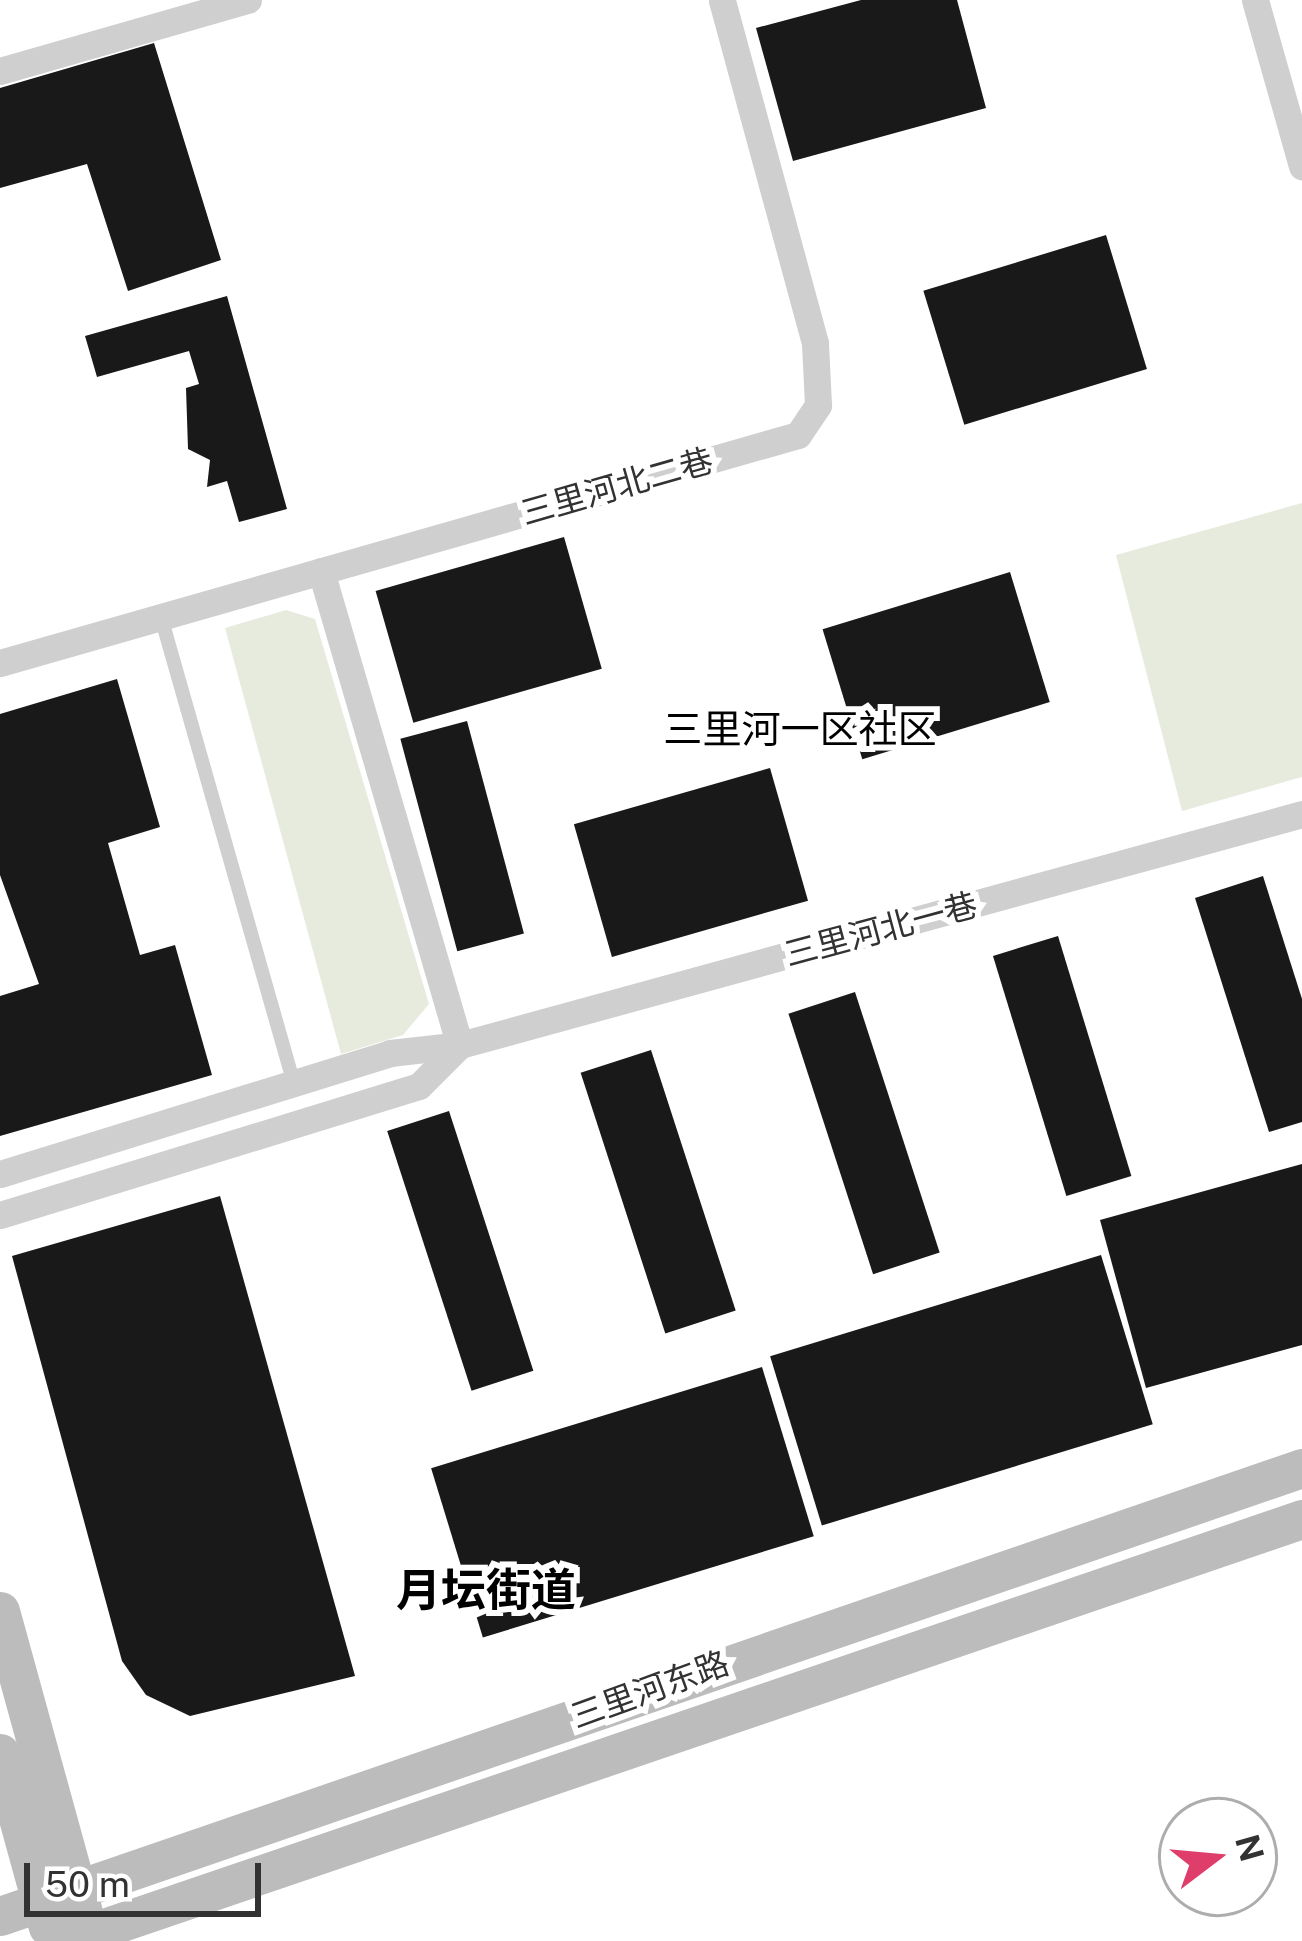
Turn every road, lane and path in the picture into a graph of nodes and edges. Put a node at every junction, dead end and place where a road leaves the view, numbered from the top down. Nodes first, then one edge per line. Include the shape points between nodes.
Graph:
1 (248, 0) edge
2 (722, 0) edge
3 (1256, 0) edge
4 (0, 71) edge
5 (1302, 166) edge
6 (322, 571) junction
7 (160, 617) junction
8 (0, 663) edge
9 (1302, 814) edge
10 (460, 1045) junction
11 (294, 1083) junction
12 (0, 1174) edge
13 (0, 1215) edge
14 (1302, 1468) edge
15 (1302, 1519) edge
16 (0, 1611) edge
17 (0, 1753) edge
18 (59, 1896) junction
19 (0, 1916) edge
20 (75, 1939) edge

1 - 4 street
2 - 6 street, 三里河北二巷 via 815,343 818,405 798,435
3 - 5 street
6 - 7 street, 三里河北二巷
6 - 10 street
7 - 8 street, 三里河北二巷
7 - 11 lane
9 - 10 street, 三里河北一巷
10 - 11 street, 三里河北一巷
10 - 13 street, 三里河北一巷 via 419,1086
11 - 12 street, 三里河北一巷
14 - 18 main road, 三里河东路
15 - 20 main road, 三里河东路
16 - 18 main road
17 - 18 main road
18 - 19 main road, 三里河东路
18 - 20 main road

